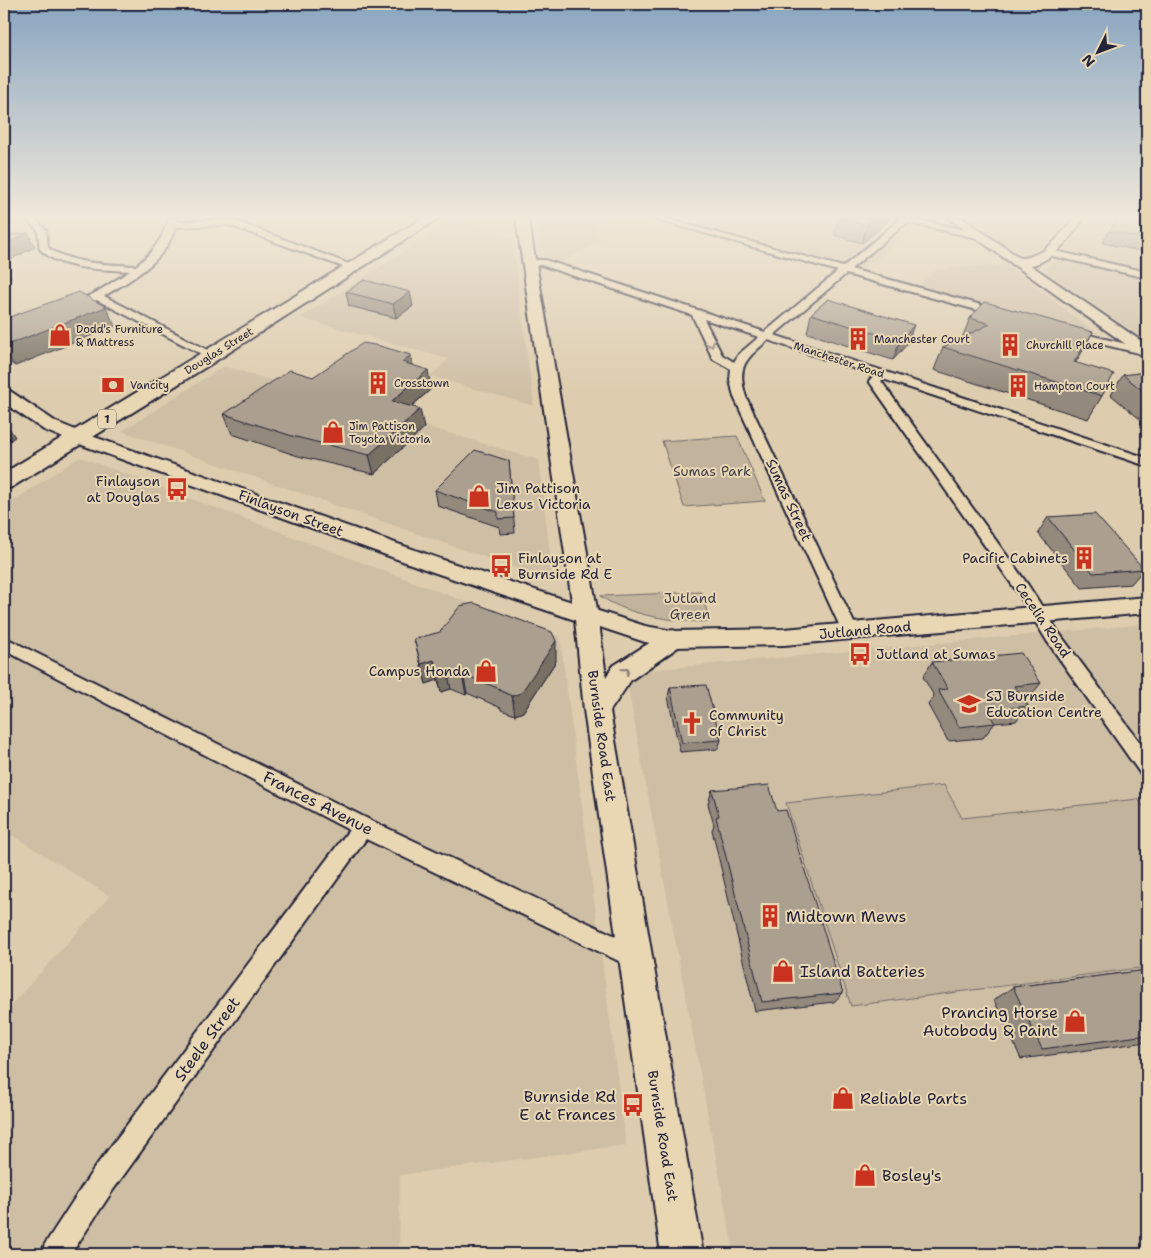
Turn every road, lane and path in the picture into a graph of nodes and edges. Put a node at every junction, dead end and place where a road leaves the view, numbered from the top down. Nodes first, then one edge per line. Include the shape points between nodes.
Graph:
1 (126, 277) edge
2 (337, 277) edge
3 (531, 277) edge
4 (586, 277) edge
5 (835, 277) edge
6 (867, 277) edge
7 (1038, 277) edge
8 (97, 296) junction
9 (64, 311) edge
10 (696, 313) junction
11 (1012, 317) edge
12 (1058, 330) edge
13 (766, 336) junction
14 (1147, 352) edge
15 (211, 356) junction
16 (736, 367) junction
17 (881, 374) junction
18 (4, 395) edge
19 (77, 438) junction
20 (1147, 462) edge
21 (4, 482) edge
22 (1147, 605) edge
23 (1039, 613) junction
24 (586, 615) junction
25 (850, 631) junction
26 (673, 639) junction
27 (4, 643) edge
28 (597, 710) junction
29 (1147, 768) edge
30 (364, 827) junction
31 (635, 957) junction
32 (55, 1254) edge
33 (682, 1254) edge

1 - 8 street
2 - 15 main road, Douglas Street / 1
3 - 24 main road, Burnside Road East
4 - 10 street, Manchester Road
5 - 13 street
6 - 11 street
7 - 14 main road
8 - 9 street
8 - 15 street
10 - 13 street, Manchester Road
10 -> 16 street via 718,357
12 - 14 street
13 - 16 street via 743,356
13 - 17 street, Manchester Road
15 - 19 main road, Douglas Street / 1
16 - 25 street, Sumas Street via 734,378 740,396
17 - 20 street, Manchester Road
17 - 23 street, Cecelia Road via 875,381
18 - 19 main road, Finlayson Street via 50,426
19 - 21 main road, Douglas Street / 1
19 - 24 main road, Finlayson Street
22 - 23 street, Jutland Road
23 - 25 street, Jutland Road
23 - 29 street, Cecelia Road
24 - 26 street, Jutland Road via 645,634
24 - 28 main road, Burnside Road East
25 - 26 street, Jutland Road via 784,637
28 -> 26 main road via 622,673
27 - 30 street, Frances Avenue
28 - 31 main road, Burnside Road East
30 - 31 street, Frances Avenue
30 - 32 street, Steele Street via 103,1180
31 - 33 main road, Burnside Road East

